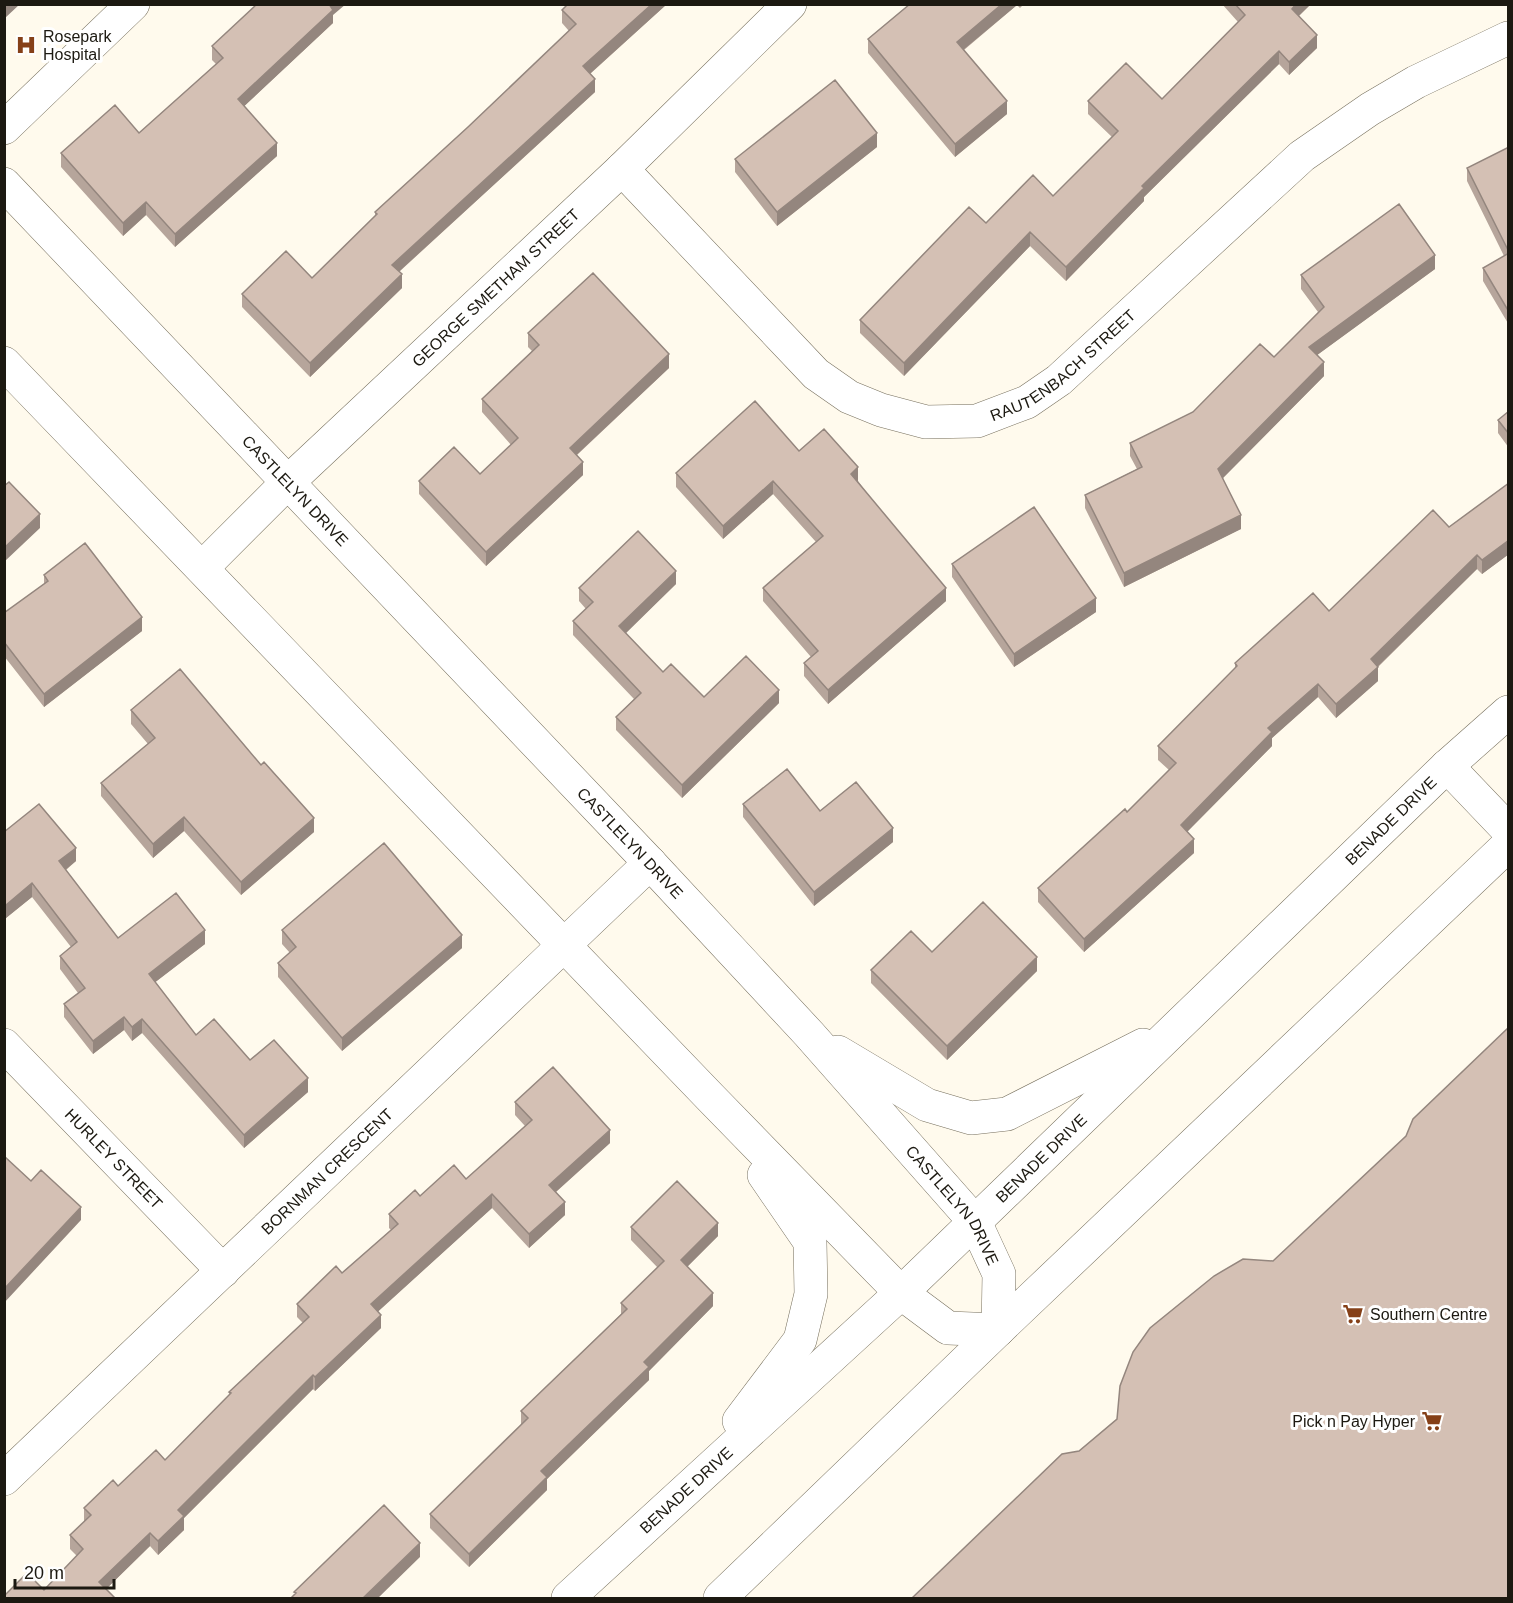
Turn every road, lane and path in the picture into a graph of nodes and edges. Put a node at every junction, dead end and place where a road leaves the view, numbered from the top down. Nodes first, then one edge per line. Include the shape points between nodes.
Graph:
1 (133, 4) edge
2 (790, 4) edge
3 (1509, 38) edge
4 (4, 128) edge
5 (622, 170) junction
6 (4, 184) edge
7 (4, 363) edge
8 (288, 482) junction
9 (202, 568) junction
10 (1509, 712) edge
11 (1448, 766) junction
12 (1509, 830) edge
13 (1509, 845) edge
14 (650, 863) junction
15 (563, 945) junction
16 (1174, 1029) junction
17 (809, 1034) junction
18 (4, 1046) edge
19 (710, 1097) junction
20 (975, 1222) junction
21 (223, 1271) junction
22 (901, 1293) junction
23 (998, 1330) junction
24 (4, 1479) edge
25 (691, 1485) junction
26 (608, 1563) junction
27 (568, 1599) edge
28 (574, 1599) edge
29 (720, 1599) edge

1 - 4 street
2 - 5 street, GEORGE SMETHAM STREET
3 - 5 street, RAUTENBACH STREET via 1416,82 1302,156 1059,380 1027,402 977,421 926,422 881,411 849,397 816,374
5 - 8 street, GEORGE SMETHAM STREET
6 - 8 street, CASTLELYN DRIVE
7 - 9 street
8 - 9 street, GEORGE SMETHAM STREET
8 - 14 street, CASTLELYN DRIVE
9 - 15 street
10 - 11 street, BENADE DRIVE
11 - 12 street
11 - 16 street, BENADE DRIVE
13 - 23 street
14 - 15 street, BORNMAN CRESCENT
14 - 17 street, CASTLELYN DRIVE
15 - 19 street
15 - 21 street, BORNMAN CRESCENT
16 - 17 street via 1007,1114 971,1118 927,1105
16 - 20 street, BENADE DRIVE
17 - 20 street, CASTLELYN DRIVE
18 - 21 street, HURLEY STREET
19 - 22 street
19 - 25 street via 810,1242 811,1294 800,1340
20 - 22 street, BENADE DRIVE
20 - 23 street, CASTLELYN DRIVE via 999,1274
21 - 24 street, BORNMAN CRESCENT
22 - 23 street via 948,1328
22 - 25 street, BENADE DRIVE
23 - 29 street
25 - 26 street, BENADE DRIVE
26 - 27 street, BENADE DRIVE
26 - 28 street

